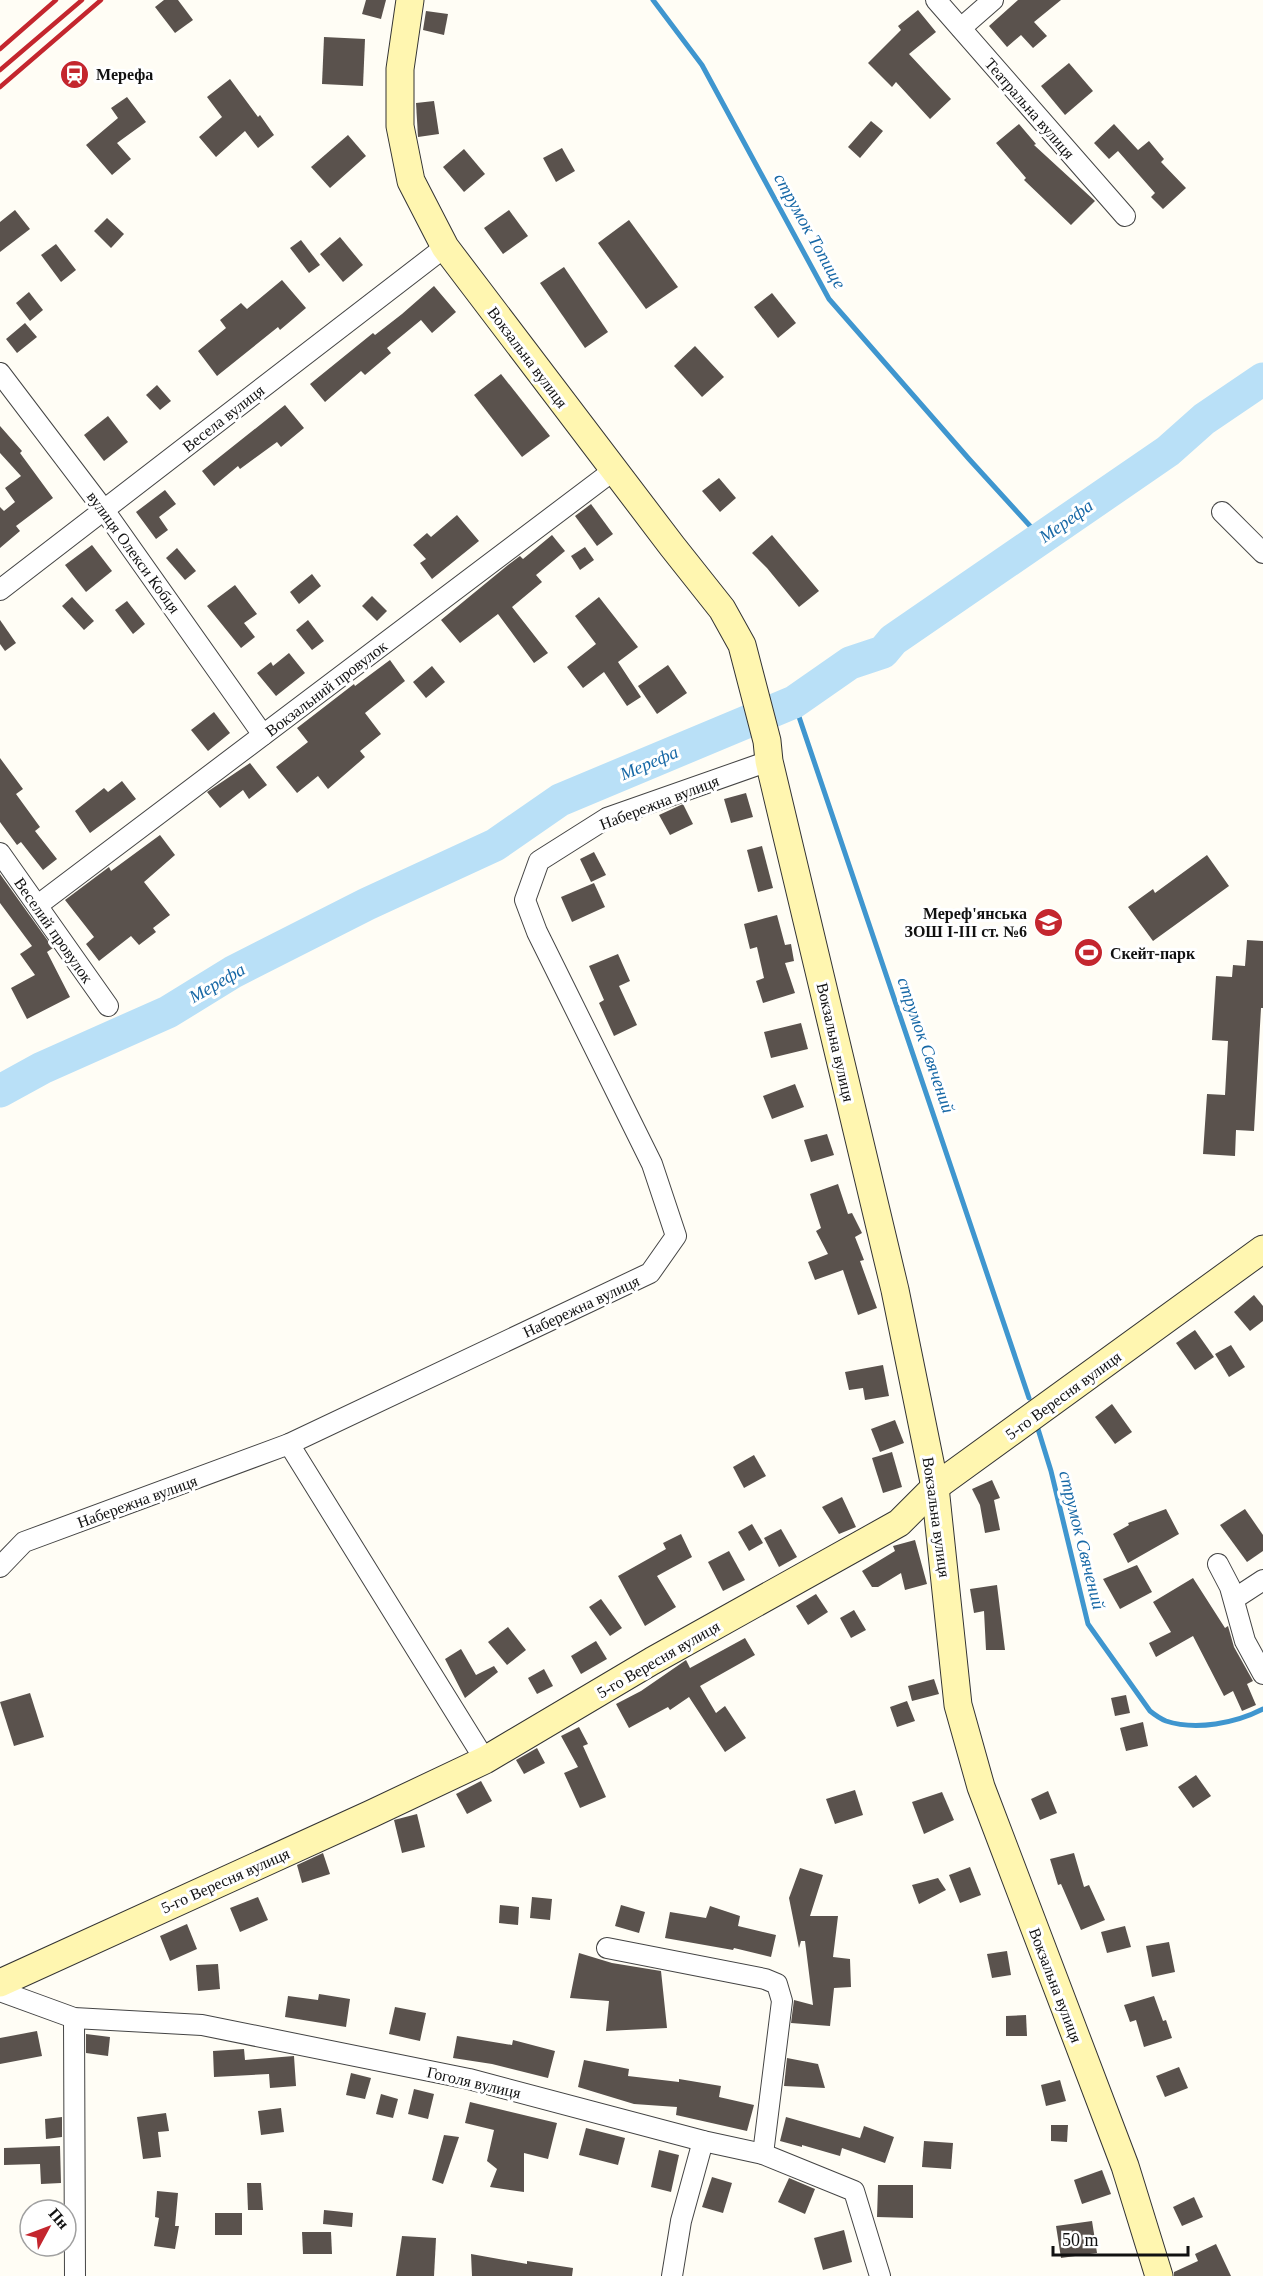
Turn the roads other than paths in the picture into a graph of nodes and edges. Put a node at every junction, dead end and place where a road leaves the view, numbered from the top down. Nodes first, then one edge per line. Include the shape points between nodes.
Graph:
1 (410, 0) edge
2 (936, 0) edge
3 (993, 0) edge
4 (961, 28) junction
5 (1125, 216) dead end
6 (445, 247) junction
7 (0, 373) edge
8 (614, 470) junction
9 (104, 510) junction
10 (1222, 512) dead end
11 (1263, 553) edge
12 (0, 590) edge
13 (263, 735) junction
14 (768, 751) junction
15 (0, 853) edge
16 (39, 905) junction
17 (108, 1006) dead end
18 (1263, 1249) edge
19 (289, 1444) junction
20 (935, 1487) junction
21 (1218, 1564) dead end
22 (0, 1567) edge
23 (1263, 1580) edge
24 (1234, 1599) junction
25 (1263, 1674) edge
26 (485, 1760) junction
27 (607, 1948) dead end
28 (0, 1983) edge
29 (0, 1991) edge
30 (74, 2018) junction
31 (703, 2140) junction
32 (763, 2154) junction
33 (75, 2276) edge
34 (672, 2276) edge
35 (880, 2276) edge
36 (1159, 2276) edge

1 - 6 street, Вокзальна вулиця via 400,69 400,126 411,181
2 - 4 street, Театральна вулиця
3 - 4 street
4 - 5 street, Театральна вулиця
6 - 8 street, Вокзальна вулиця
6 - 9 street, Весела вулиця
7 - 9 street, вулиця Олекси Кобця
8 - 13 street, Вокзальний провулок
8 - 14 street, Вокзальна вулиця via 722,609 742,645
9 - 12 street, Весела вулиця
9 - 13 street, вулиця Олекси Кобця
10 - 11 street
13 - 16 street, Вокзальний провулок
14 - 19 street, Набережна вулиця via 607,818 539,861 525,900 537,932 652,1164 676,1236 650,1274
14 - 20 street, Вокзальна вулиця via 895,1290
15 - 16 street, Веселий провулок
16 - 17 street, Веселий провулок
18 - 20 street, 5-го Вересня вулиця
19 - 22 street, Набережна вулиця via 24,1542
19 - 26 street
20 - 26 street, 5-го Вересня вулиця via 899,1523
20 - 36 street, Вокзальна вулиця via 958,1705 981,1787 1125,2166
21 - 24 street
23 - 24 street
24 - 25 street via 1245,1641
26 - 28 street, 5-го Вересня вулиця
27 - 32 street via 777,1984 782,2001
29 - 30 street, Гоголя вулиця
30 - 31 street, Гоголя вулиця via 202,2025 469,2079
30 - 33 street
31 - 32 street, Гоголя вулиця
31 - 34 street via 681,2221
32 - 35 street, Гоголя вулиця via 854,2191

